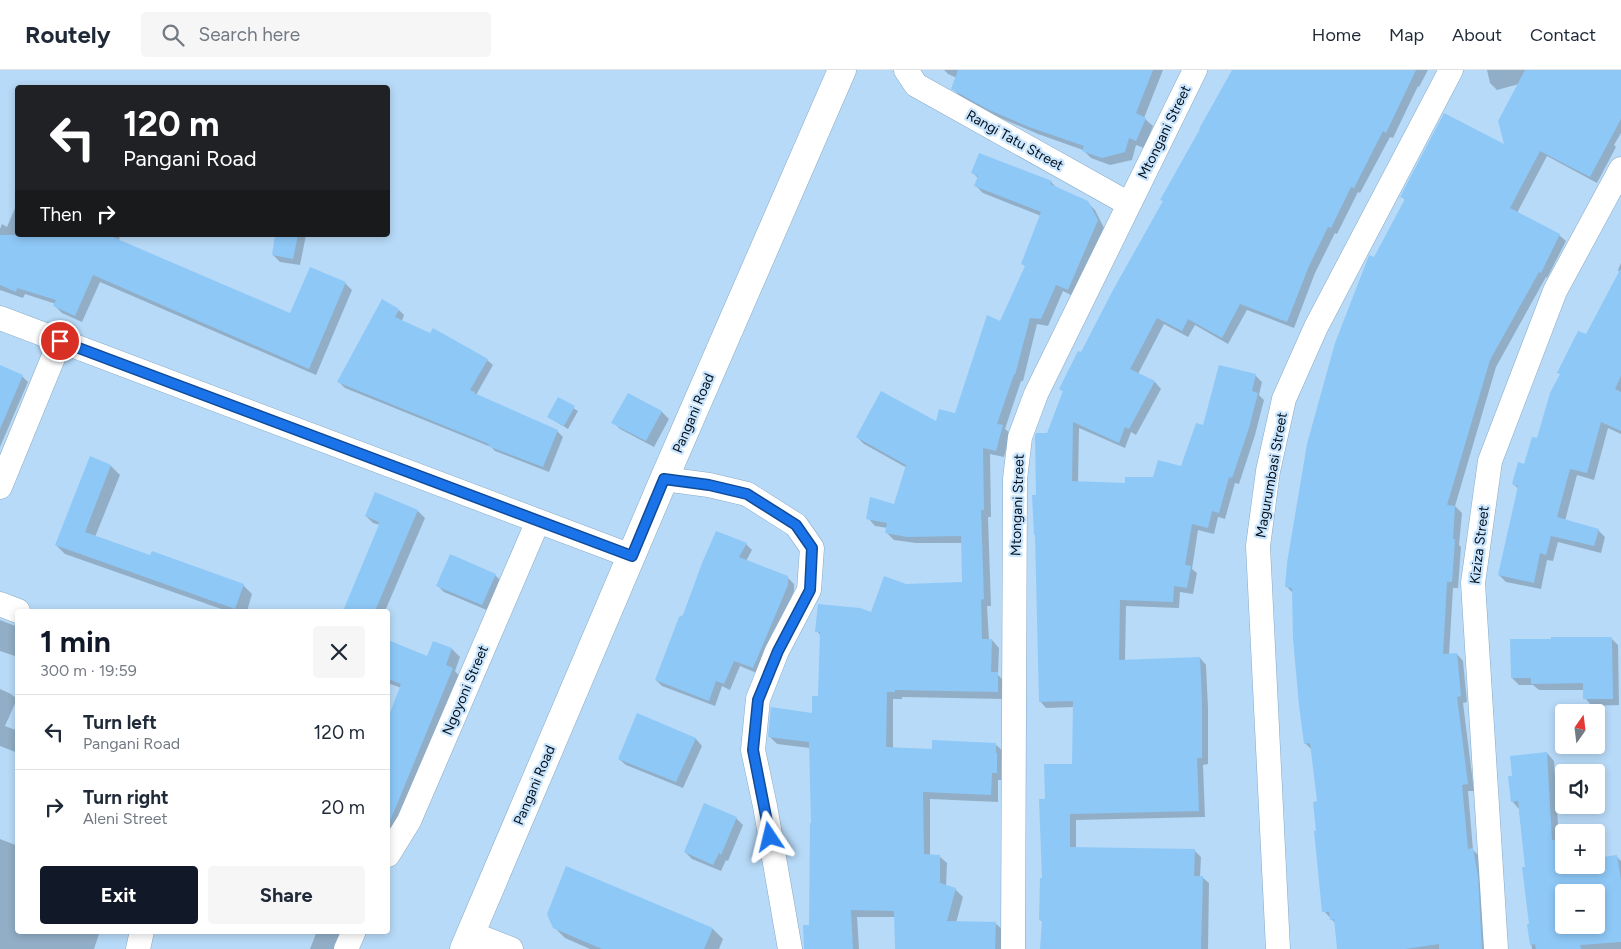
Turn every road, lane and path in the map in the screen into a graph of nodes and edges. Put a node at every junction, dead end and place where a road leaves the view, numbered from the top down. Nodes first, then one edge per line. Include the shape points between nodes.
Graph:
1 (842, 70) edge
2 (906, 70) edge
3 (1194, 70) edge
4 (1451, 70) edge
5 (1621, 169) edge
6 (1129, 204) junction
7 (0, 318) edge
8 (60, 341) junction
9 (664, 479) junction
10 (0, 487) edge
11 (538, 521) junction
12 (632, 556) junction
13 (0, 604) edge
14 (15, 610) edge
15 (390, 852) edge
16 (141, 934) edge
17 (353, 934) edge
18 (467, 941) edge
19 (138, 949) edge
20 (346, 949) edge
21 (511, 949) edge
22 (790, 949) edge
23 (1013, 949) edge
24 (1278, 949) edge
25 (1496, 949) edge

1 - 9 main road, Pangani Road
2 - 6 street, Rangi Tatu Street via 916,85
3 - 6 street, Mtongani Street
4 - 24 street, Magurumbasi Street via 1316,327 1284,399 1268,471 1258,546
5 - 25 street, Kiziza Street via 1555,291 1490,461 1473,584
6 - 23 street, Mtongani Street via 1036,394 1020,437 1015,479
7 - 8 street
8 - 10 street
8 - 11 street
9 - 12 main road, Pangani Road
9 - 22 street via 747,494 796,525 812,548 810,590 778,651 758,700 753,750
11 - 12 street
11 - 15 street, Ngoyoni Street via 409,821
12 - 18 main road, Pangani Road
13 - 14 street
16 - 19 street
17 - 20 street
18 - 21 street

